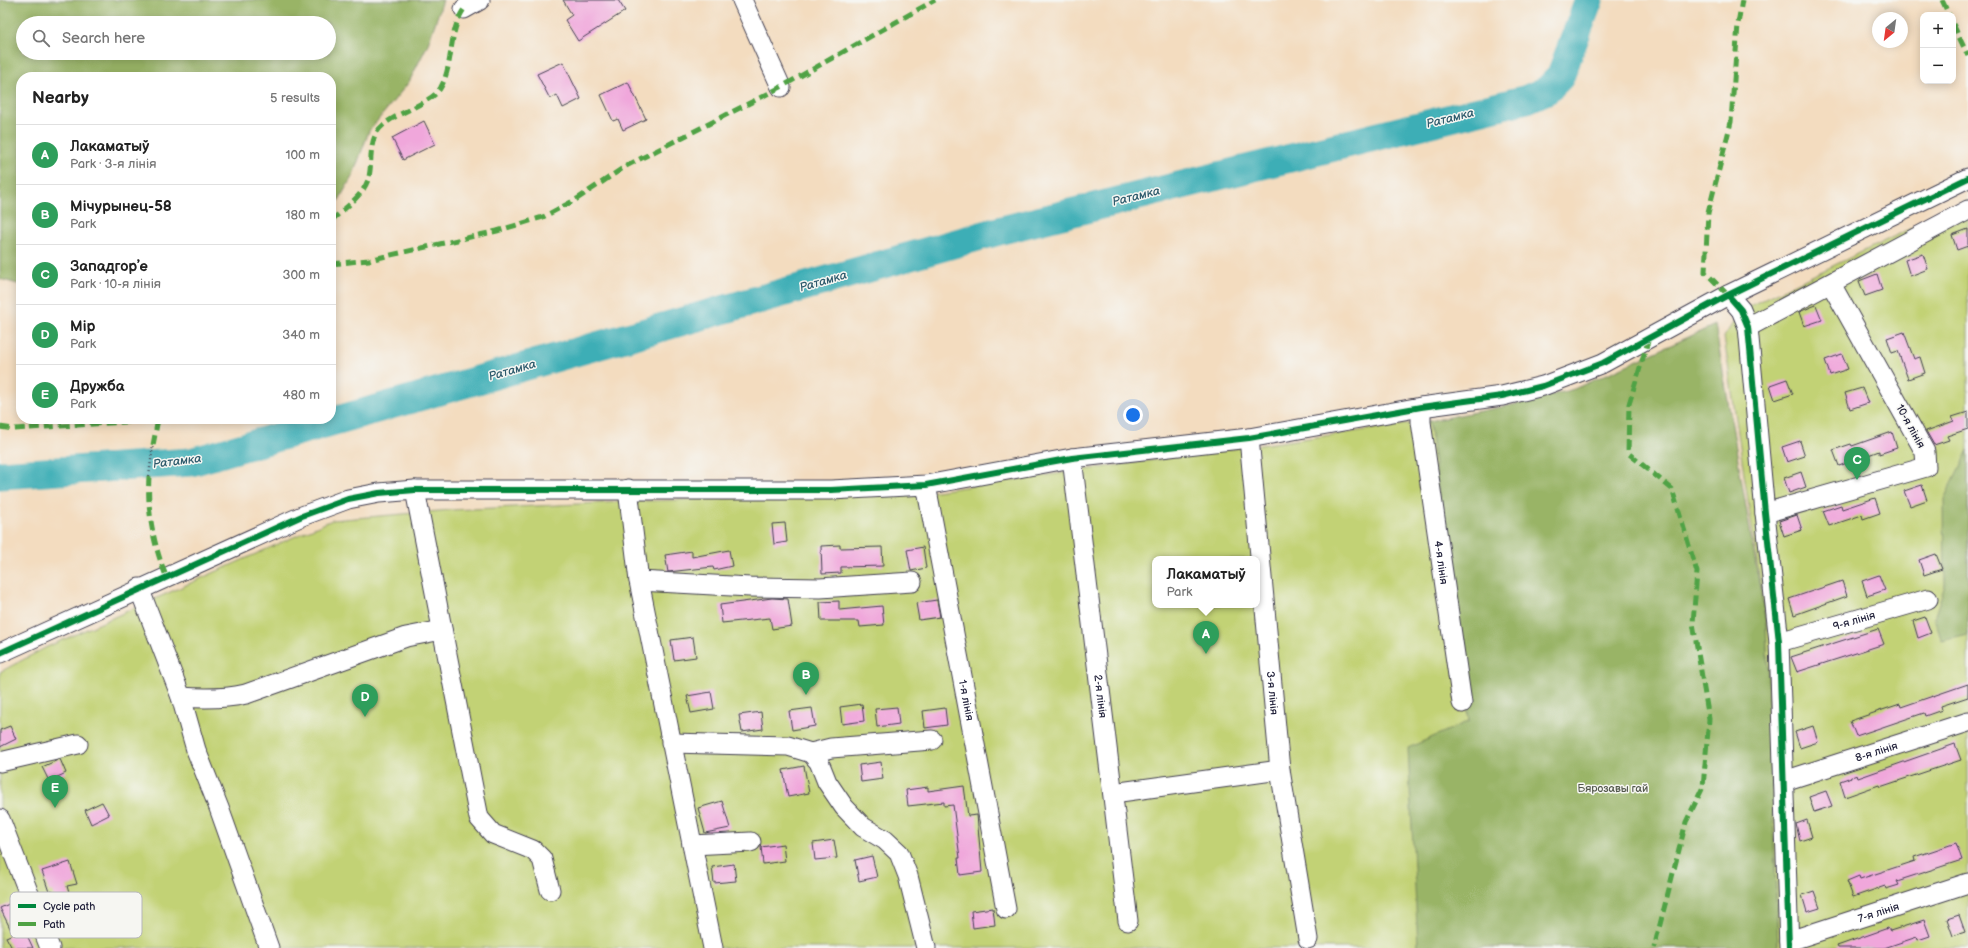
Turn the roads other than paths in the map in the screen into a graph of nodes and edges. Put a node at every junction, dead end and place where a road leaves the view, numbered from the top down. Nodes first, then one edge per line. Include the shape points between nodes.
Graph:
1 (480, 0) edge
2 (742, 0) edge
3 (464, 9) dead end
4 (781, 87) dead end
5 (1968, 178) edge
6 (1968, 210) edge
7 (1830, 284) junction
8 (1728, 295) junction
9 (1748, 327) junction
10 (1421, 415) junction
11 (1249, 442) junction
12 (1073, 465) junction
13 (628, 489) junction
14 (927, 489) junction
15 (415, 490) junction
16 (1765, 513) junction
17 (1260, 556) edge
18 (1260, 558) edge
19 (639, 581) junction
20 (912, 582) dead end
21 (139, 588) junction
22 (1928, 599) dead end
23 (442, 630) junction
24 (1779, 642) junction
25 (0, 653) edge
26 (181, 697) junction
27 (1462, 703) dead end
28 (1968, 722) edge
29 (932, 740) dead end
30 (671, 743) junction
31 (78, 744) dead end
32 (811, 753) junction
33 (0, 762) edge
34 (1280, 770) junction
35 (1784, 781) junction
36 (1113, 793) junction
37 (0, 819) edge
38 (751, 842) dead end
39 (692, 845) junction
40 (1968, 883) edge
41 (550, 890) dead end
42 (28, 892) edge
43 (1006, 909) dead end
44 (1128, 921) dead end
45 (46, 938) edge
46 (1308, 939) dead end
47 (1789, 944) edge
48 (50, 948) edge
49 (269, 948) edge
50 (713, 948) edge
51 (926, 948) edge

1 - 3 street
2 - 4 street
5 - 8 street
6 - 7 street
7 - 9 street
7 - 16 street, 10-я лінія via 1925,452 1926,467
8 - 9 street via 1741,310
8 - 10 street via 1603,363 1575,374 1543,386
9 - 16 street
10 - 11 street
10 - 27 street, 4-я лінія
11 - 12 street
11 - 17 street, 3-я лінія
12 - 14 street
12 - 36 street, 2-я лінія
13 - 14 street
13 - 15 street
13 - 19 street
14 - 43 street, 1-я лінія
15 - 21 street via 348,499 302,516
15 - 23 street
16 - 24 street
18 - 34 street, 3-я лінія
19 - 20 street via 813,588
19 - 30 street
21 - 25 street
21 - 26 street
22 - 24 street, 9-я лінія
23 - 26 street via 400,639 246,694 205,700
23 - 41 street via 479,818 493,834 533,850 542,859
24 - 35 street
26 - 49 street via 196,750
28 - 35 street, 8-я лінія
29 - 32 street via 831,748
30 - 32 street via 788,746
30 - 39 street
31 - 33 street
32 - 51 street via 819,762 827,782 844,808 899,853 908,876
34 - 36 street
34 - 46 street, 3-я лінія
35 - 47 street
36 - 44 street, 2-я лінія
37 - 42 street
38 - 39 street
39 - 50 street
40 - 47 street, 7-я лінія
45 - 48 street

